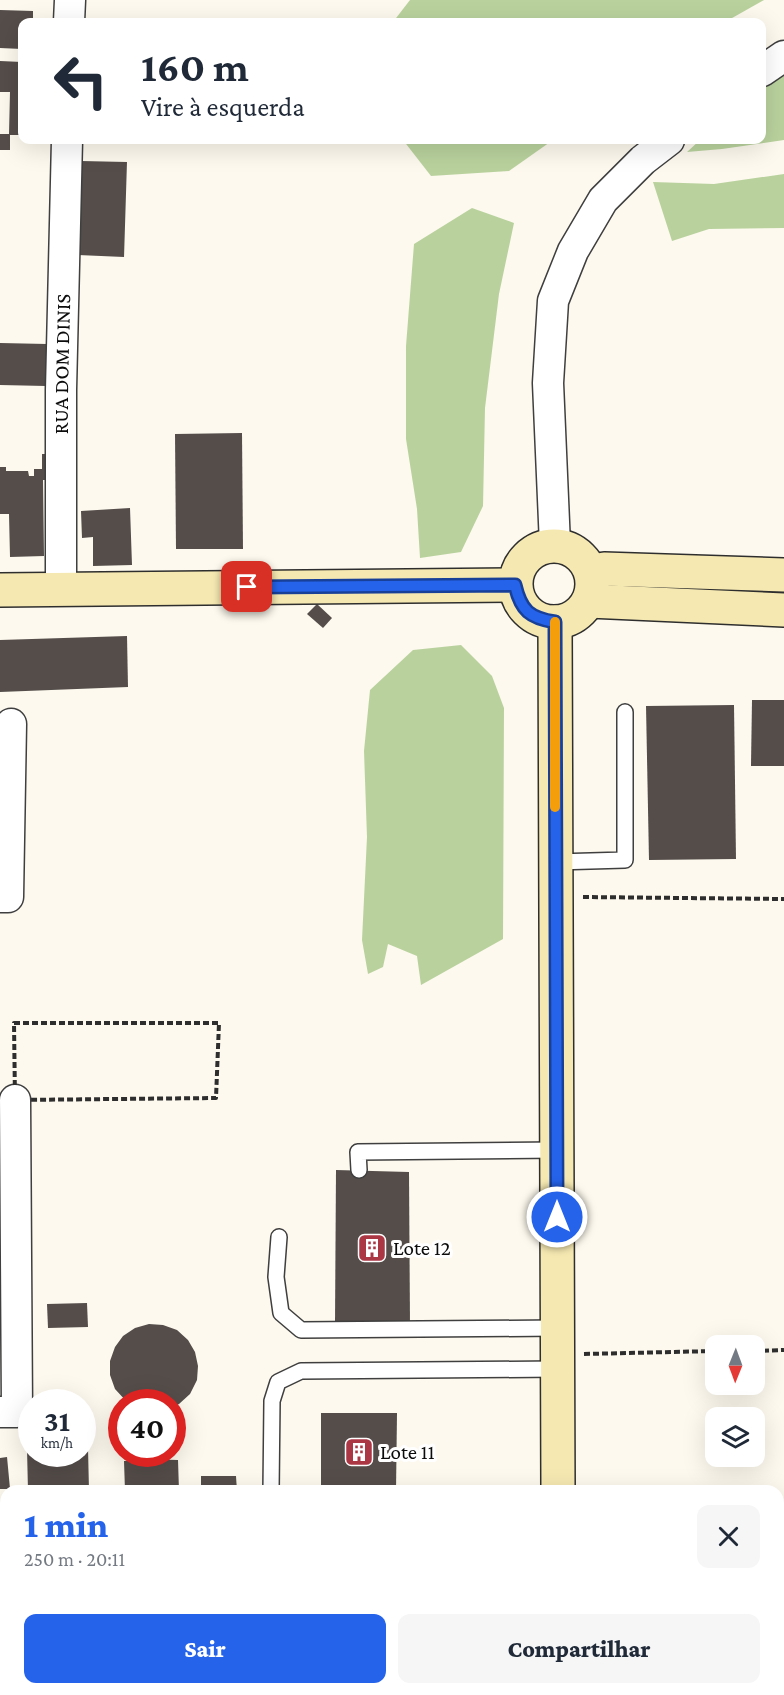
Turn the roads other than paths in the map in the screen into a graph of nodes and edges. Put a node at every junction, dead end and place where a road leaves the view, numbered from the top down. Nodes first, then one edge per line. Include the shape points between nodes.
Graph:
1 (70, 0) edge
2 (69, 18) edge
3 (784, 56) edge
4 (766, 68) edge
5 (67, 144) edge
6 (664, 144) edge
7 (555, 545) junction
8 (784, 575) edge
9 (515, 585) junction
10 (590, 586) junction
11 (61, 589) junction
12 (0, 590) edge
13 (784, 610) edge
14 (555, 622) junction
15 (625, 712) dead end
16 (11, 724) dead end
17 (556, 862) junction
18 (0, 897) edge
19 (15, 1100) road end
20 (556, 1150) junction
21 (359, 1170) dead end
22 (279, 1237) dead end
23 (557, 1350) junction
24 (0, 1412) edge
25 (271, 1485) edge
26 (558, 1485) edge

1 - 2 street
3 - 4 street
5 - 11 street, RUA DOM DINIS
6 - 7 street via 603,200 573,251 553,301 548,383
7 - 9 street via 526,556
7 - 10 street via 583,558
8 - 10 street via 604,569
9 - 11 street
9 - 14 street via 528,612 540,620
10 - 13 street
10 - 14 street via 580,612
11 - 12 street
14 - 17 street
15 - 17 lane via 626,860
16 - 18 street via 8,897
17 - 20 street
19 - 24 street via 18,1412
20 - 21 lane via 358,1152
20 - 23 street
22 - 23 lane via 276,1277 281,1312 301,1330
23 - 25 lane via 350,1378 301,1371 278,1382 272,1401
23 - 26 street

